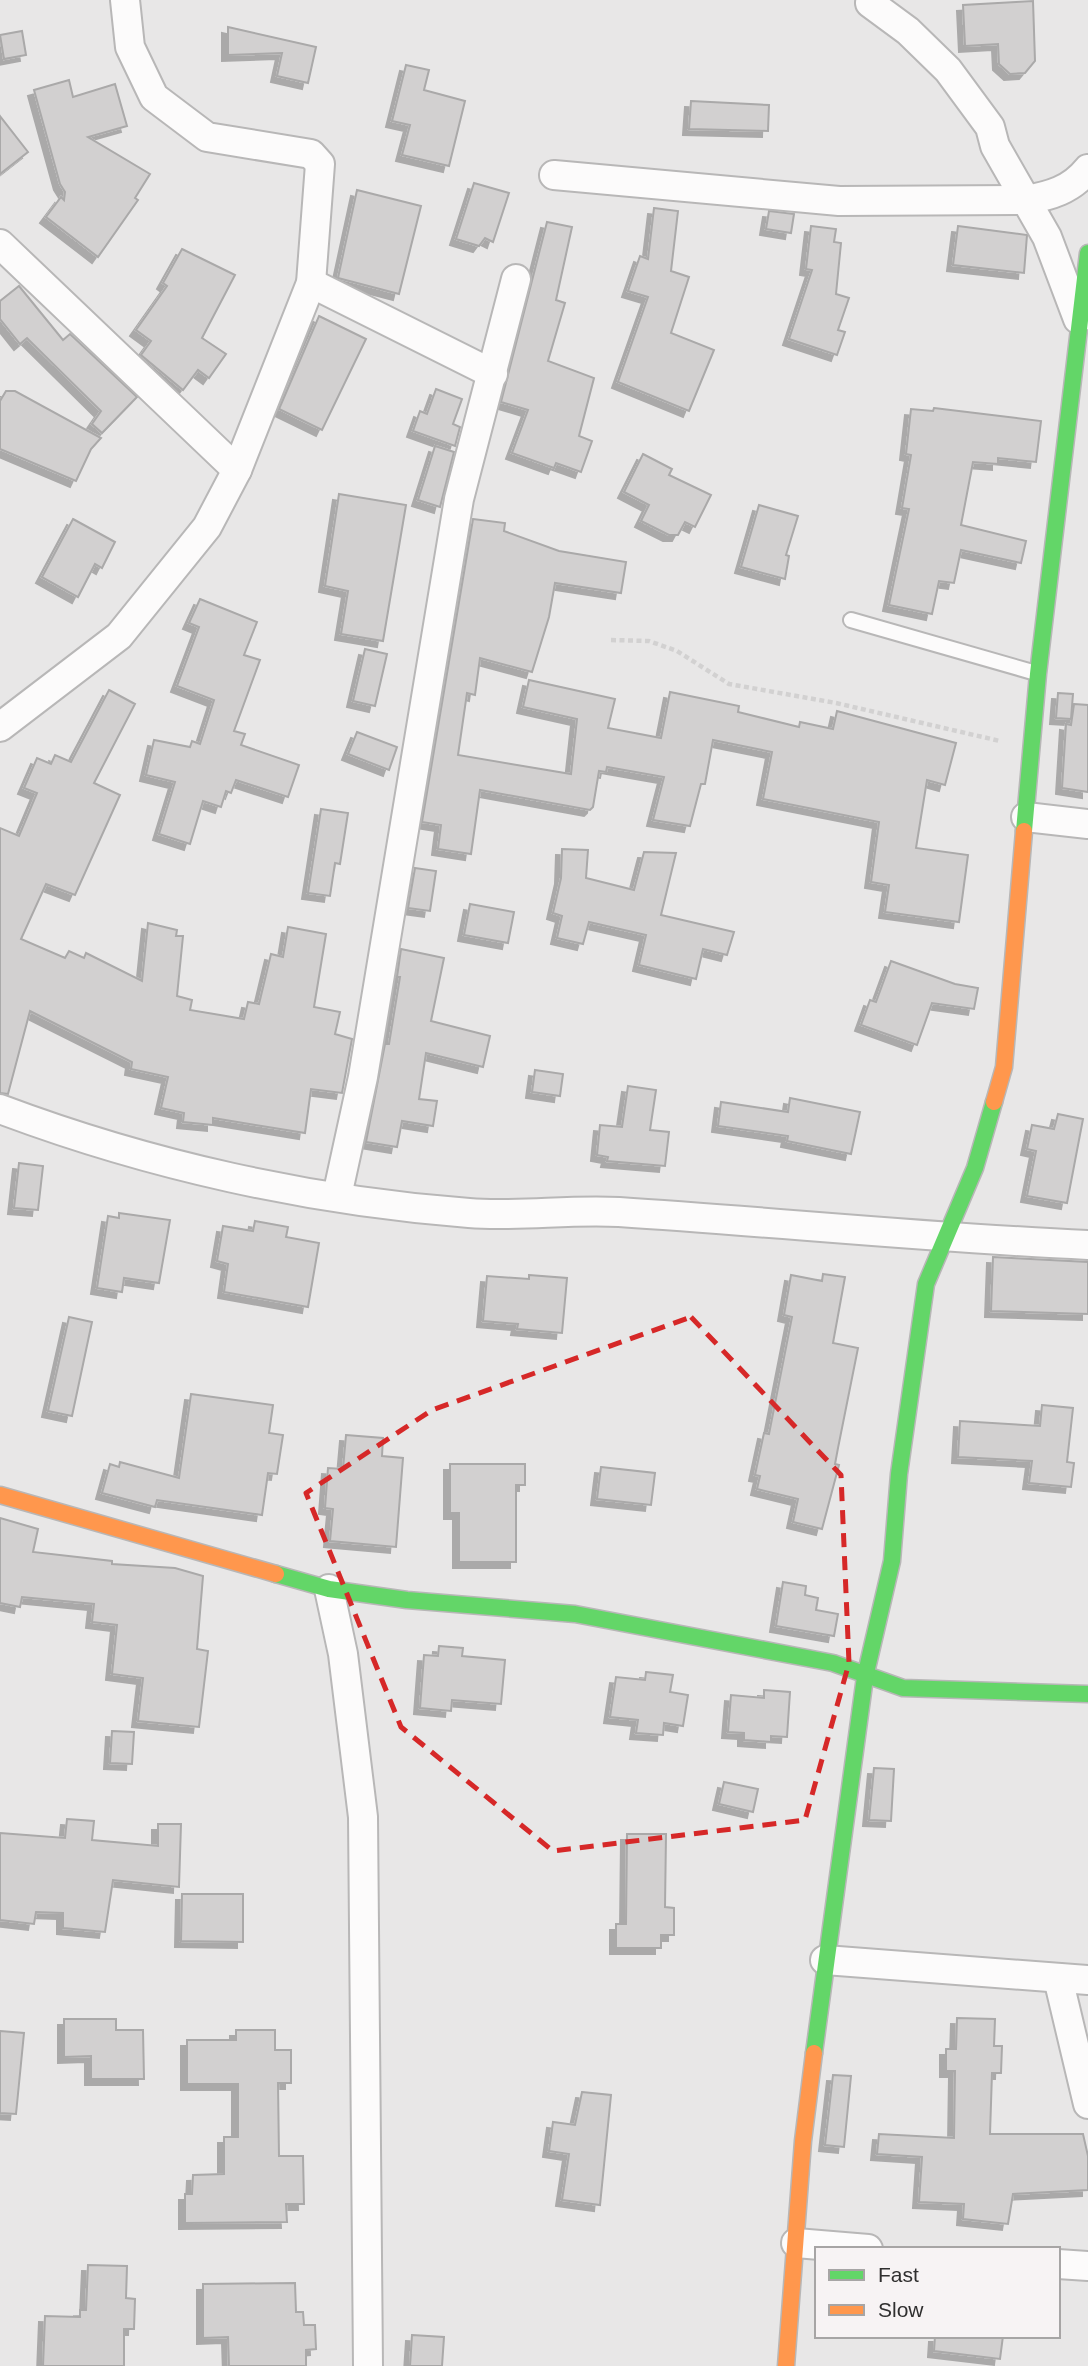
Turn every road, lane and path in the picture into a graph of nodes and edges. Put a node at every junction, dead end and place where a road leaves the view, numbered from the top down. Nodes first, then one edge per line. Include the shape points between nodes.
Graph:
1 (125, 0) edge
2 (870, 3) dead end
3 (1088, 169) edge
4 (554, 176) dead end
5 (1025, 200) junction
6 (0, 244) edge
7 (1088, 253) edge
8 (516, 279) dead end
9 (311, 283) junction
10 (1080, 326) junction
11 (493, 374) junction
12 (237, 470) junction
13 (851, 620) dead end
14 (611, 640) dead end
15 (1038, 674) junction
16 (0, 727) edge
17 (1031, 748) junction
18 (1026, 817) junction
19 (1088, 824) edge
20 (0, 1109) edge
21 (337, 1196) junction
22 (943, 1238) junction
23 (1088, 1245) edge
24 (0, 1494) edge
25 (329, 1589) junction
26 (865, 1677) junction
27 (1088, 1694) edge
28 (825, 1959) junction
29 (1058, 1978) junction
30 (1088, 1980) edge
31 (1088, 2104) edge
32 (796, 2243) junction
33 (844, 2247) edge
34 (1060, 2264) edge
35 (1088, 2266) edge
36 (368, 2366) edge
37 (786, 2366) edge

1 - 9 street via 130,47 154,97 207,137 311,154 320,164
2 - 5 street via 908,31 948,70 990,127 995,146
3 - 5 street via 1054,195
4 - 5 street via 839,201
5 - 10 street via 1047,237
6 - 12 street
7 - 10 street
8 - 11 street
9 - 11 street
9 - 12 street
10 - 15 street
11 - 21 street via 459,499 363,1077
12 - 16 street via 207,527 119,636
13 - 15 lane
14 - 17 path via 649,641 677,651 729,684 836,703
15 - 17 street
17 - 18 street
18 - 19 street
18 - 22 street via 1004,1067 975,1168
20 - 21 street via 171,1163
21 - 22 street via 470,1213 616,1212
22 - 23 street
22 - 26 street via 926,1284 899,1474 892,1561
24 - 25 street
25 - 26 street via 575,1614 833,1663
25 - 36 street via 343,1654 363,1818
26 - 27 street via 903,1688
26 - 28 street
28 - 29 street
28 - 32 street
29 - 30 street
29 - 31 street
32 - 33 street
32 - 37 street
34 - 35 street

